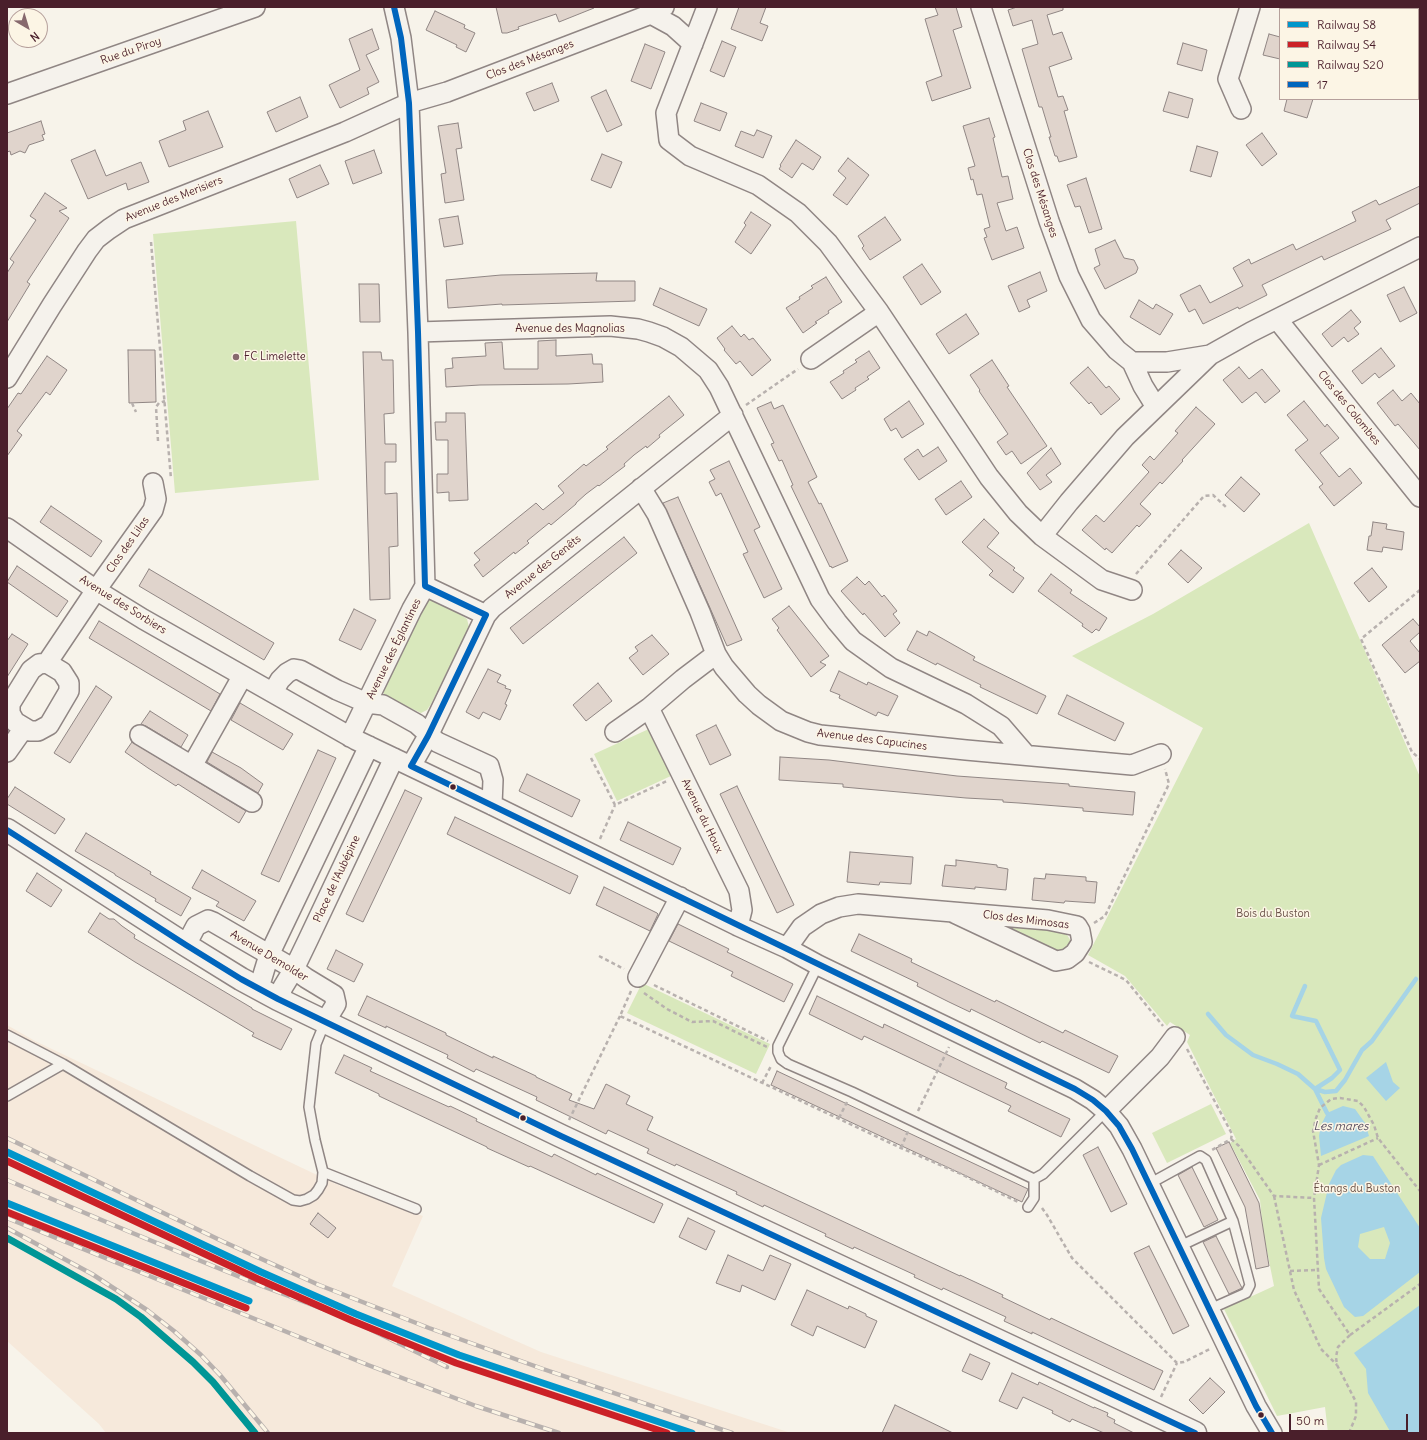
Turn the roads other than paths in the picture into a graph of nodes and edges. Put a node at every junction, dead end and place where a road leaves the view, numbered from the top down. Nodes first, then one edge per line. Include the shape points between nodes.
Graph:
1 (255, 7) edge
2 (394, 7) edge
3 (707, 7) edge
4 (981, 7) edge
5 (1250, 7) edge
6 (657, 10) edge
7 (693, 44) junction
8 (7, 94) edge
9 (409, 103) junction
10 (1242, 109) dead end
11 (1420, 247) edge
12 (878, 312) junction
13 (1277, 319) junction
14 (418, 332) junction
15 (1210, 355) junction
16 (1132, 362) junction
17 (806, 363) road end
18 (7, 378) edge
19 (1156, 407) junction
20 (733, 414) junction
21 (162, 481) road end
22 (641, 488) junction
23 (1420, 497) edge
24 (7, 528) edge
25 (1042, 536) junction
26 (425, 586) junction
27 (1128, 588) road end
28 (96, 590) junction
29 (486, 615) junction
30 (716, 654) junction
31 (47, 663) junction
32 (242, 677) junction
33 (273, 692) junction
34 (367, 703) junction
35 (650, 708) junction
36 (24, 728) junction
37 (615, 732) dead end
38 (140, 735) dead end
39 (428, 736) junction
40 (350, 737) junction
41 (369, 746) junction
42 (7, 752) edge
43 (1161, 754) road end
44 (1026, 755) junction
45 (394, 758) junction
46 (192, 766) junction
47 (411, 766) junction
48 (252, 802) dead end
49 (492, 805) junction
50 (7, 830) edge
51 (680, 897) junction
52 (952, 912) junction
53 (738, 926) junction
54 (186, 945) junction
55 (787, 948) junction
56 (269, 955) junction
57 (818, 965) junction
58 (294, 969) junction
59 (636, 983) road end
60 (256, 988) junction
61 (278, 999) junction
62 (325, 1022) junction
63 (7, 1035) edge
64 (1174, 1036) road end
65 (63, 1064) junction
66 (7, 1096) edge
67 (1106, 1110) junction
68 (323, 1172) junction
69 (1034, 1179) junction
70 (1149, 1184) junction
71 (1028, 1207) road end
72 (416, 1209) dead end
73 (1233, 1221) junction
74 (1180, 1246) junction
75 (1210, 1309) junction
76 (1256, 1406) junction
77 (1195, 1433) edge
78 (1263, 1433) edge
79 (1272, 1433) edge

1 - 8 street, Rue du Piroy
2 - 9 street, Avenue des Églantines via 401,38
3 - 7 street
4 - 16 street, Clos des Mésanges via 1069,276 1091,320 1117,350
5 - 10 street via 1228,79
6 - 7 street, Clos des Mésanges
6 - 9 street, Clos des Mésanges via 447,92
7 - 12 street via 666,113 669,140 690,156 758,185 798,212 828,243
9 - 14 street, Avenue des Églantines
9 - 18 street, Avenue des Merisiers via 345,132 124,219 109,229 96,239 87,251
11 - 13 street
12 - 17 street
12 - 25 street via 989,477 1018,513
13 - 15 street
13 - 23 street, Clos des Colombes
14 - 20 street, Avenue des Magnolias via 610,326 638,329 673,342 700,362 714,378
14 - 26 street, Avenue des Églantines
15 - 16 street via 1167,362
15 - 19 street
16 - 19 street, Clos des Mésanges
19 - 25 street via 1125,437
20 - 22 street, Avenue des Genêts
20 - 44 street via 820,599 837,622 853,640 892,668 966,704 1002,726
21 - 28 street, Clos des Lilas via 153,510
22 - 29 street, Avenue des Genêts via 509,593
22 - 30 street, Avenue des Capucines via 657,514
24 - 28 street, Avenue des Sorbiers
25 - 27 street via 1102,580
26 - 29 street
26 - 34 street, Avenue des Églantines
28 - 31 street, Clos des Lilas
28 - 32 street, Avenue des Sorbiers
29 - 39 street, Avenue des Genêts
30 - 35 street
30 - 44 street, Avenue des Capucines via 734,680 759,705 782,721 808,732 840,738
31 - 36 street, Clos des Lilas via 39,664 31,670 10,704 14,722
31 - 36 street via 62,672 70,691 49,725 38,731
32 - 33 street, Avenue des Sorbiers
32 - 46 street
33 - 34 street via 280,680 294,669
33 - 40 street, Avenue des Sorbiers
34 - 39 street via 383,705 417,724
34 - 40 street, Avenue des Églantines
35 - 37 street
35 - 53 street, Avenue du Houx via 739,891 742,910
36 - 42 street
38 - 46 street
39 - 47 street, Avenue des Genêts
39 - 49 street via 489,766 493,780
40 - 41 street, Avenue des Sorbiers
41 - 45 street, Avenue des Sorbiers
41 - 56 street
43 - 44 street, Avenue des Capucines via 1132,765
45 - 47 street, Avenue des Sorbiers
45 - 58 street, Place de l'Aubépine
46 - 48 street
47 - 49 street, Avenue des Sorbiers
49 - 51 street, Avenue des Sorbiers
50 - 54 street
51 - 53 street, Avenue des Sorbiers
51 - 59 street
52 - 52 street, Clos des Mimosas via 1056,961 1067,959 1075,953 1082,942 1077,926 1048,920
52 - 55 street, Clos des Mimosas via 858,904 839,907 821,914 802,927
53 - 55 street, Avenue des Sorbiers
54 - 56 street, Avenue Demolder via 196,926 208,920
54 - 60 street
55 - 57 street, Avenue des Sorbiers
56 - 58 street, Avenue Demolder
56 - 60 street
57 - 67 street, Avenue des Sorbiers via 1075,1089
57 - 69 lane via 778,1049 781,1059
58 - 61 street, Place de l'Aubépine
58 - 62 street, Avenue Demolder via 334,995 336,1004
60 - 61 street
61 - 62 street
62 - 68 lane via 316,1044 309,1107
62 - 77 street via 561,1136
63 - 65 lane
64 - 67 street via 1160,1057
65 - 66 lane
65 - 68 lane via 293,1200 300,1201 314,1195 322,1183
67 - 69 lane via 1043,1174
67 - 70 street, Avenue des Sorbiers via 1119,1126
68 - 72 lane
69 - 71 lane via 1034,1198
70 - 73 lane via 1200,1156 1206,1160
70 - 74 street, Avenue des Sorbiers
73 - 74 lane
73 - 75 lane via 1250,1285 1246,1293
74 - 75 street, Avenue des Sorbiers
75 - 76 street, Avenue des Sorbiers
76 - 78 street, Avenue des Sorbiers via 1264,1427
76 - 79 street, Avenue des Sorbiers

